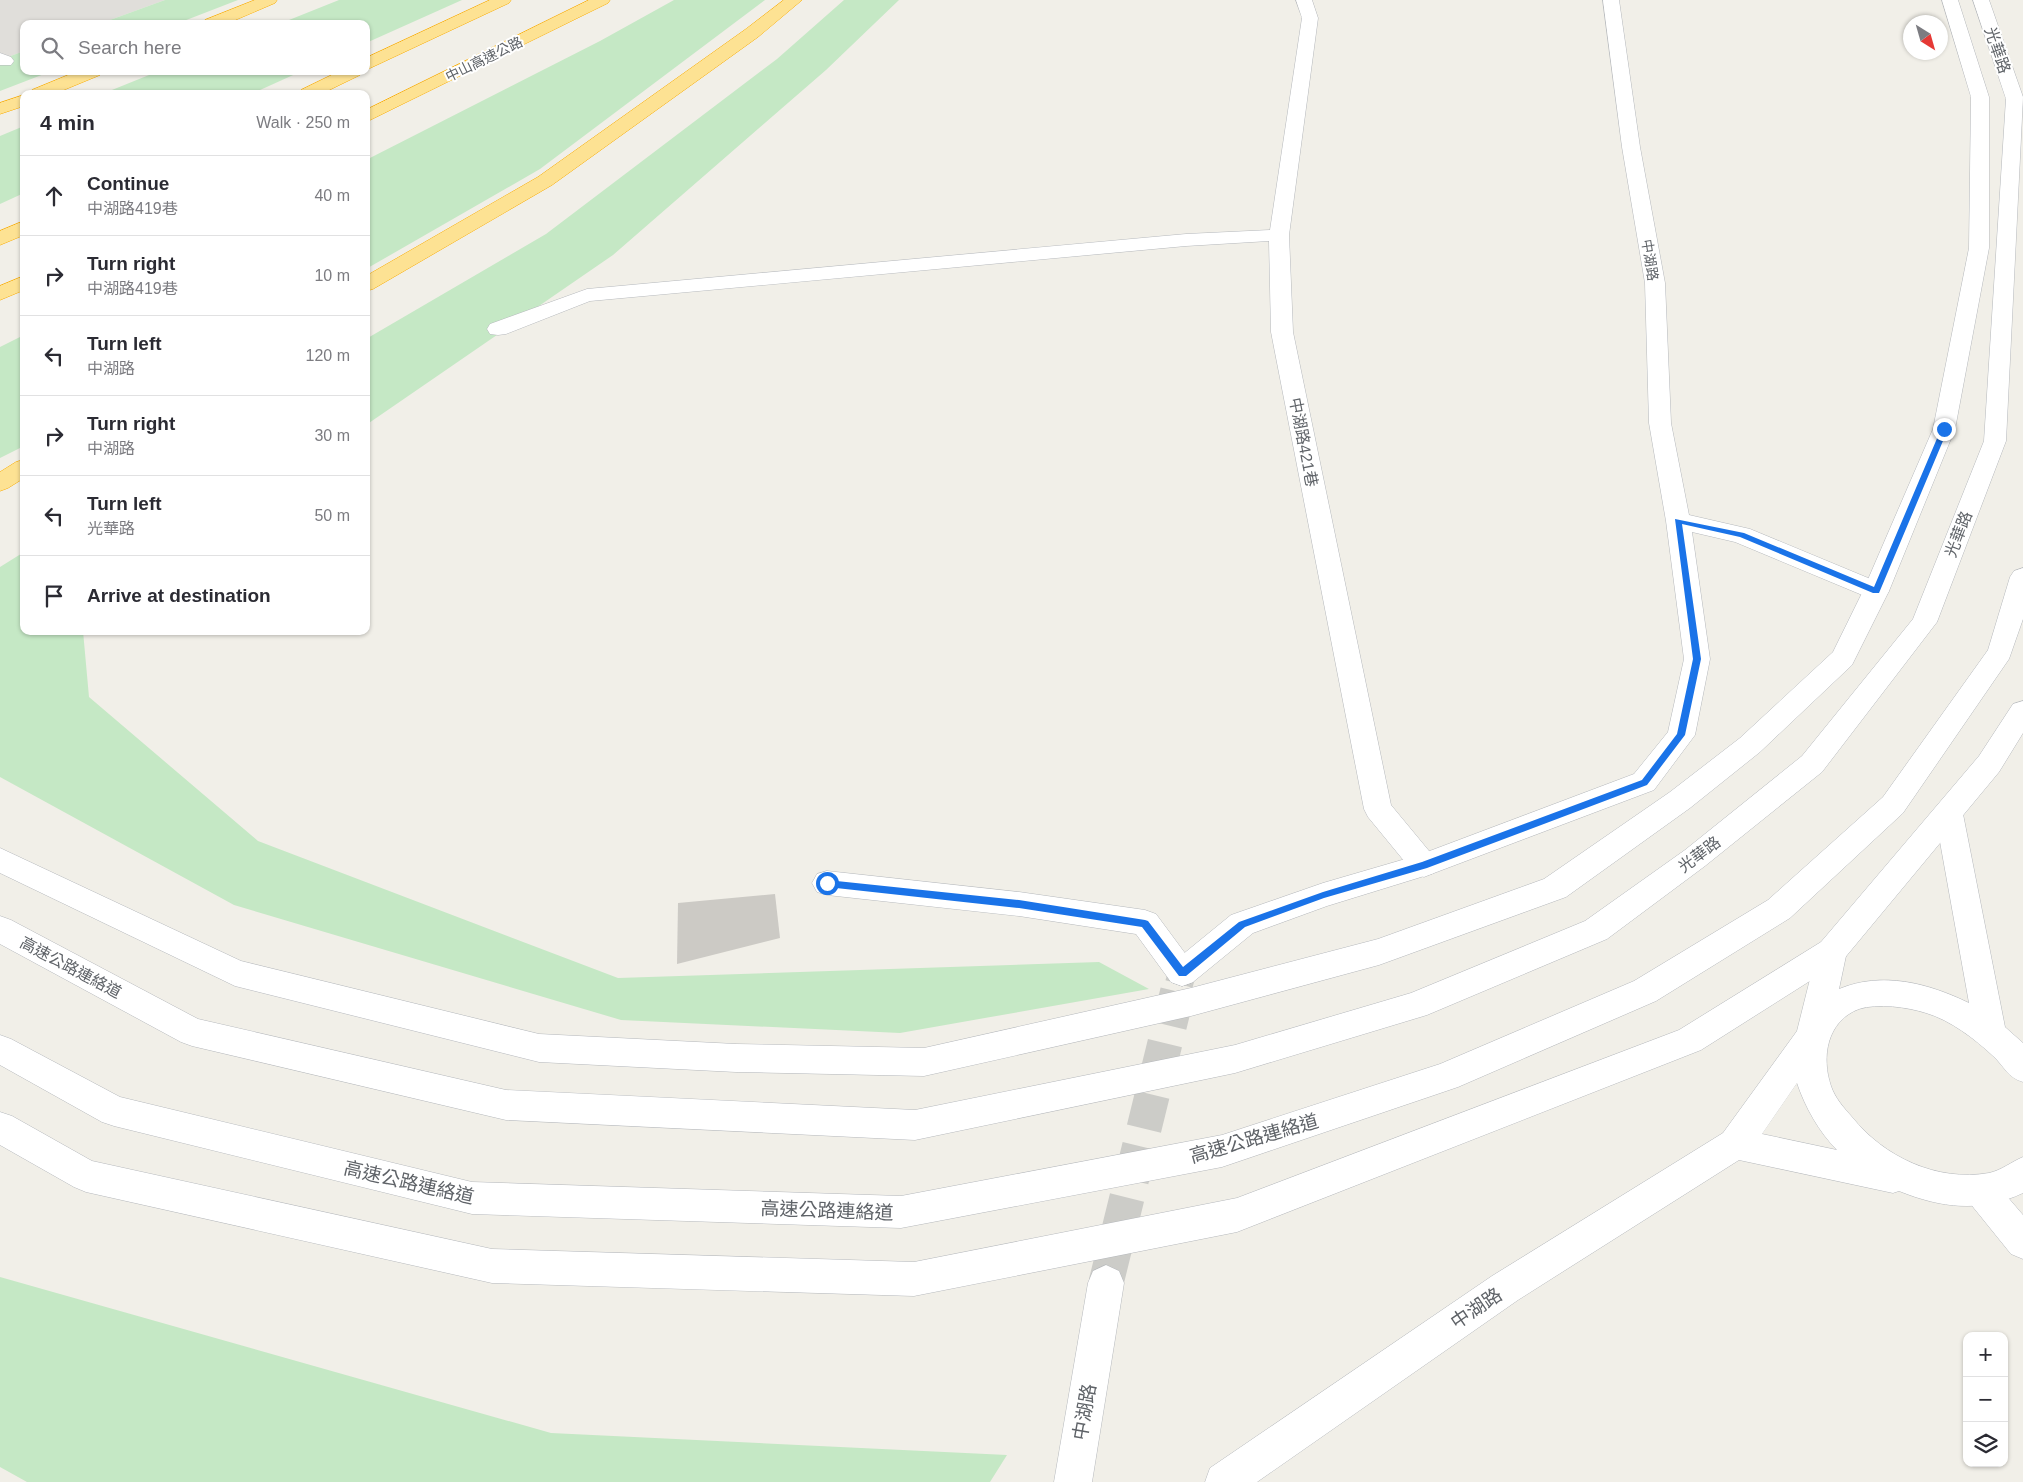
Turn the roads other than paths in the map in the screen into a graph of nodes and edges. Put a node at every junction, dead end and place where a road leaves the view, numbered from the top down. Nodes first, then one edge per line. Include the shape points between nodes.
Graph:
1 (270, 0) edge
2 (504, 0) edge
3 (602, 0) edge
4 (794, 0) edge
5 (1304, 0) edge
6 (1611, 0) edge
7 (1950, 0) edge
8 (1981, 0) edge
9 (221, 20) edge
10 (370, 63) edge
11 (84, 75) edge
12 (346, 75) edge
13 (48, 90) edge
14 (314, 90) edge
15 (20, 102) edge
16 (0, 109) edge
17 (370, 115) edge
18 (20, 229) edge
19 (1279, 235) junction
20 (0, 238) edge
21 (370, 282) edge
22 (20, 284) edge
23 (0, 294) edge
24 (498, 329) dead end
25 (20, 468) edge
26 (20, 469) edge
27 (0, 478) edge
28 (0, 483) edge
29 (1678, 521) junction
30 (2023, 577) edge
31 (1876, 591) junction
32 (2023, 712) edge
33 (1949, 814) junction
34 (0, 860) edge
35 (1424, 866) junction
36 (827, 883) dead end
37 (0, 928) edge
38 (1596, 930) joint
39 (1832, 951) junction
40 (1990, 1033) junction
41 (1812, 1036) junction
42 (0, 1049) edge
43 (2023, 1068) edge
44 (0, 1127) edge
45 (1735, 1144) junction
46 (2023, 1173) edge
47 (1916, 1182) junction
48 (1981, 1191) junction
49 (2023, 1242) edge
50 (1106, 1284) tunnel mouth
51 (1072, 1482) edge
52 (1224, 1482) edge

1 - 9 highway
2 - 10 highway
3 - 17 highway, 中山高速公路
4 - 21 highway via 545,181
5 - 19 street, 中湖路421巷 via 1310,18
6 - 29 street, 中湖路 via 1631,147 1655,283 1660,423
7 - 31 street, 光華路 via 1980,97 1979,248 1944,429
8 - 38 street, 光華路 via 2015,99 1994,441 1924,622 1812,764 1695,858
11 - 13 highway
12 - 14 highway
15 - 16 highway
18 - 20 highway
19 - 24 street via 1186,240 587,295
19 - 35 street, 中湖路421巷 via 1282,332 1378,809
22 - 23 highway
25 - 27 highway
26 - 28 highway
29 - 31 street via 1742,535
29 - 35 street, 中湖路 via 1697,659 1681,735 1644,782
30 - 42 street, 高速公路連絡道 via 2000,652 1893,805 1779,909 1645,991 1446,1077 1222,1151 901,1212 472,1198 114,1111
31 - 34 street, 光華路 via 1843,658 1750,745 1680,800 1555,888 1379,952 1191,1002 924,1062 736,1058 539,1048 235,973
32 - 33 street via 1990,764
33 - 39 street
33 - 40 street
35 - 36 street, 中湖路 via 1323,895 1242,924 1182,973 1145,923 1019,904
37 - 38 street, 高速公路連絡道 via 192,1032 506,1105 915,1124 1235,1059 1416,1005
39 - 41 street
39 - 44 street via 1690,1040 1237,1216 914,1279 492,1266 86,1176
40 - 41 street via 1956,1011 1919,997 1883,993 1851,998 1826,1013
40 - 43 street
41 - 45 street
41 - 47 street via 1809,1066 1820,1099 1842,1132 1876,1162
45 - 47 street
45 - 52 street, 中湖路 via 1505,1288
46 - 48 street via 2014,1181
47 - 48 street via 1950,1190
48 - 49 street
50 - 51 street, 中湖路

